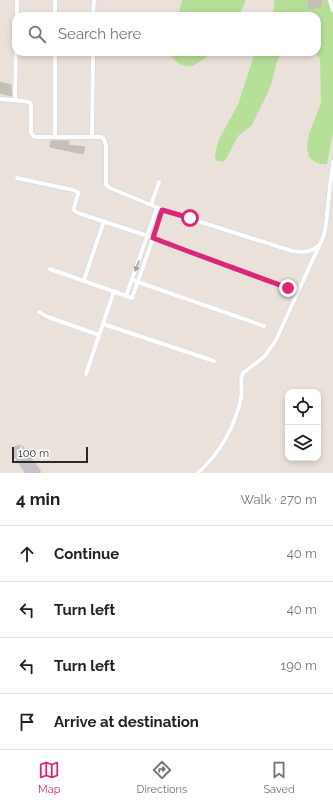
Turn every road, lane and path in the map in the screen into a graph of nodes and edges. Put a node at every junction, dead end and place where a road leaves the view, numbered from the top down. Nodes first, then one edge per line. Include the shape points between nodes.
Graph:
1 (17, 0) edge
2 (55, 0) edge
3 (94, 0) edge
4 (330, 0) edge
5 (333, 10) edge
6 (16, 12) edge
7 (55, 12) edge
8 (93, 12) edge
9 (16, 56) edge
10 (55, 56) edge
11 (93, 56) edge
12 (0, 99) edge
13 (15, 100) junction
14 (55, 137) junction
15 (92, 137) junction
16 (333, 162) edge
17 (17, 178) dead end
18 (158, 182) dead end
19 (151, 205) junction
20 (157, 208) junction
21 (162, 210) junction
22 (104, 221) junction
23 (148, 236) junction
24 (153, 238) junction
25 (320, 245) junction
26 (50, 269) dead end
27 (84, 280) junction
28 (132, 280) junction
29 (138, 282) junction
30 (288, 288) dead end
31 (114, 291) junction
32 (126, 296) junction
33 (39, 312) dead end
34 (103, 324) junction
35 (264, 326) dead end
36 (99, 335) junction
37 (214, 361) dead end
38 (86, 374) dead end
39 (198, 473) edge

1 - 6 street
2 - 7 street
3 - 8 street
4 - 5 street
9 - 13 street
10 - 14 street
11 - 15 street
12 - 13 street
13 - 14 street via 31,104 33,136
14 - 15 street
15 - 19 street via 101,137 105,142 107,186
16 - 25 street via 326,223
17 - 22 street via 76,191 78,194 74,210
18 - 19 street
19 - 20 street
20 - 21 street
20 - 23 street
21 - 24 street
21 - 25 street via 292,251 303,252
22 - 23 street
22 - 27 street
23 - 24 street
23 -> 28 street
24 - 29 street
24 - 30 street
25 - 39 street via 276,340 264,357 241,376 242,394 224,442
26 - 27 street
27 - 31 street
28 - 29 street
28 - 32 street
29 - 32 street via 132,298
29 - 35 street
31 - 32 street
31 - 34 street
33 - 36 street
34 - 36 street
34 - 37 street
36 - 38 street

